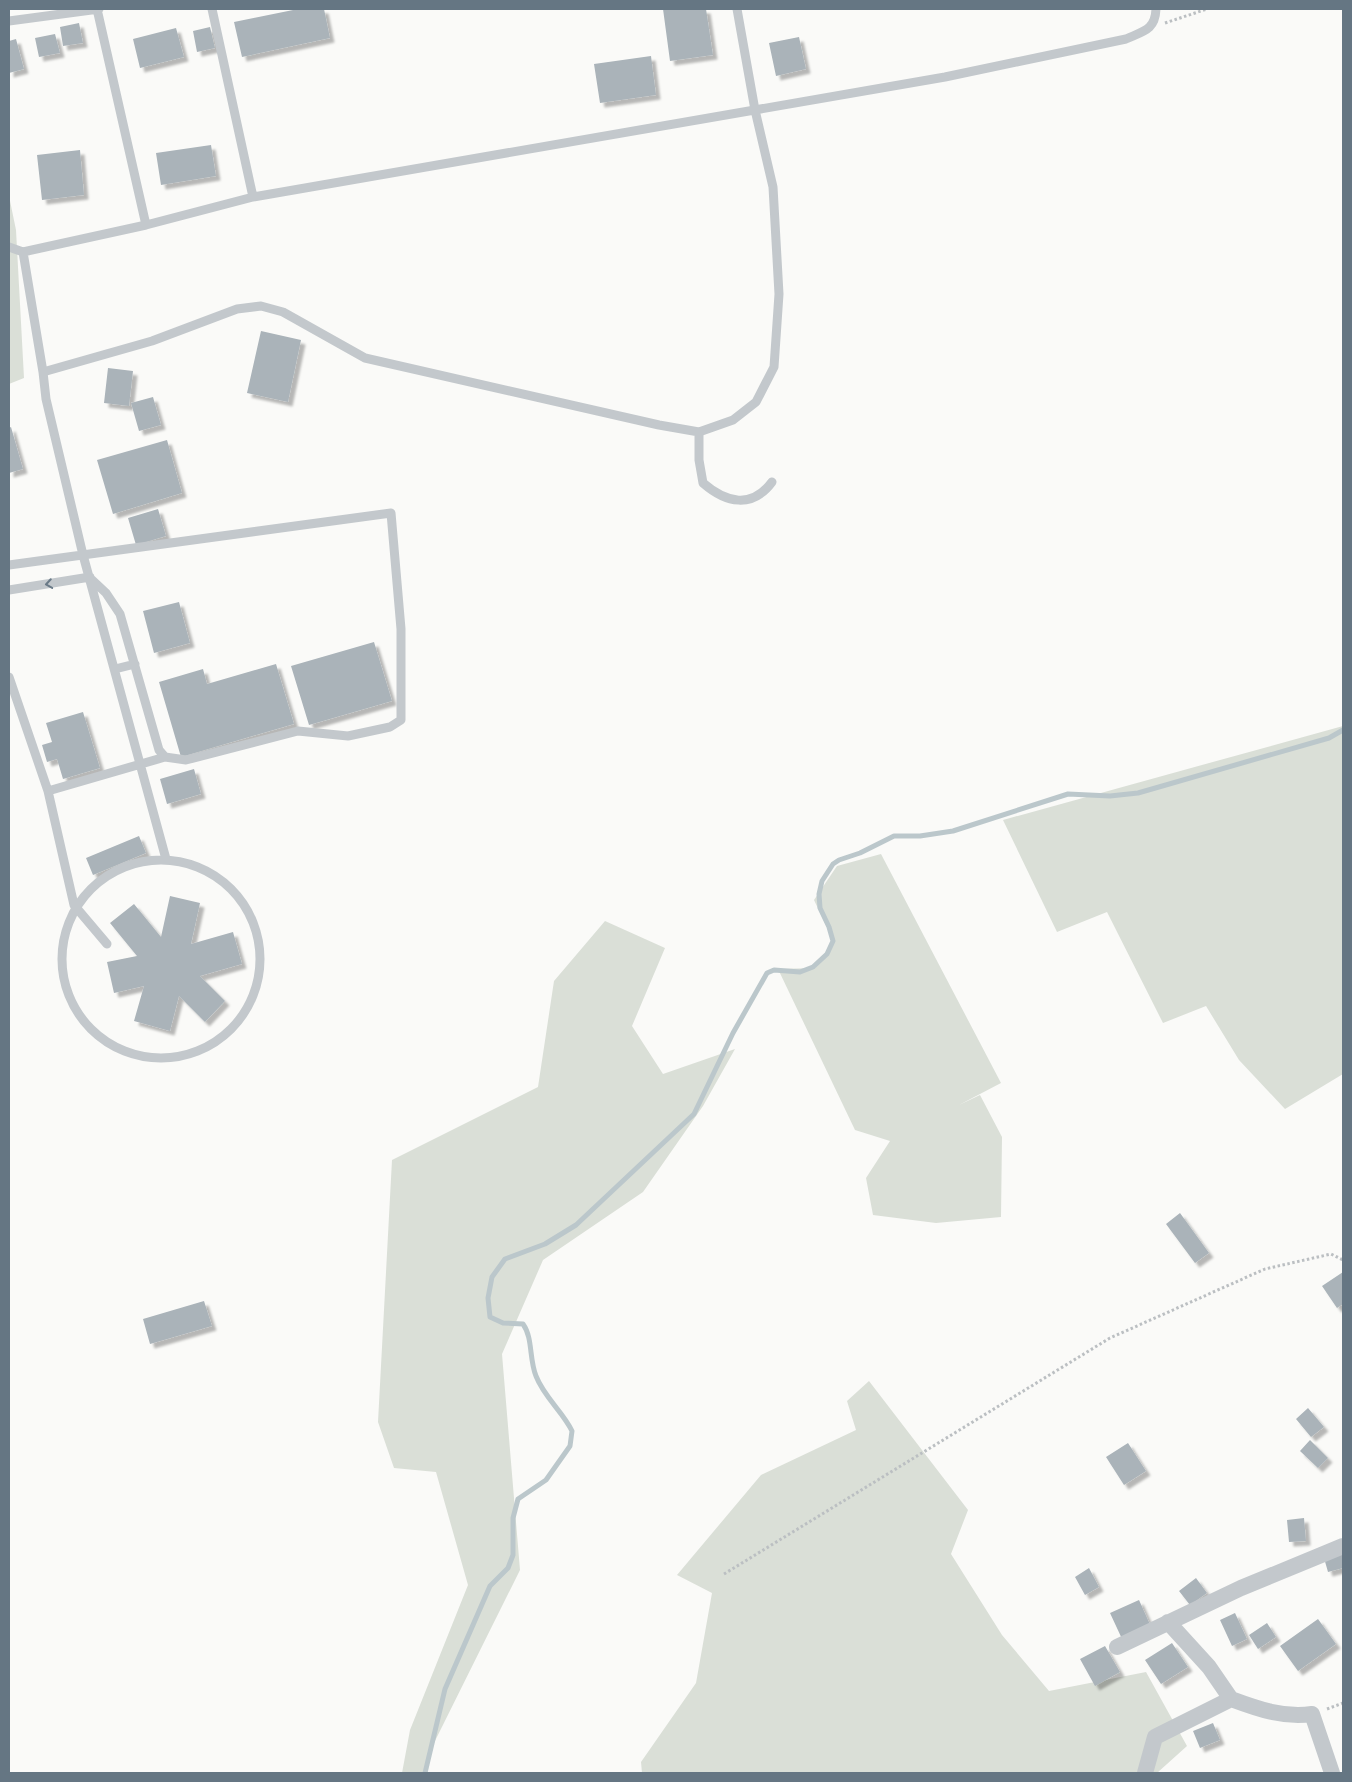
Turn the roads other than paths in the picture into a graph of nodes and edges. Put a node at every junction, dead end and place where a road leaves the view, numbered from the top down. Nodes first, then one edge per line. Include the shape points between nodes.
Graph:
1 (98, 9) edge
2 (212, 9) edge
3 (736, 9) edge
4 (1156, 9) edge
5 (9, 21) edge
6 (755, 110) junction
7 (253, 197) junction
8 (146, 225) junction
9 (9, 247) edge
10 (23, 252) junction
11 (43, 372) junction
12 (699, 432) junction
13 (772, 482) dead end
14 (84, 555) junction
15 (9, 566) edge
16 (90, 577) junction
17 (9, 590) edge
18 (134, 664) junction
19 (116, 669) junction
20 (9, 678) edge
21 (165, 757) junction
22 (141, 763) junction
23 (48, 791) junction
24 (166, 859) junction
25 (74, 905) junction
26 (107, 944) dead end
27 (1343, 1546) edge
28 (1168, 1622) junction
29 (1117, 1648) dead end
30 (1230, 1699) junction
31 (1145, 1773) edge
32 (1332, 1773) edge

1 - 5 lane
1 - 8 lane
2 - 7 lane
3 - 6 lane
4 - 6 lane via 1156,21 1150,28 1126,39 954,75
6 - 7 lane
6 - 12 lane via 773,187 779,294 774,367 756,402 734,420
7 - 8 lane
8 - 10 lane
9 - 10 lane
10 - 11 lane
11 - 12 lane via 152,341 237,309 260,306 283,312 364,358
11 - 14 lane via 46,399
12 - 13 lane via 703,483 714,493 734,500 749,500 763,494
14 - 15 lane
14 - 16 lane
14 - 21 lane via 391,513 401,629 401,720 390,727 348,736 298,731 186,760
16 -> 17 lane
16 - 18 lane via 120,614
16 - 19 lane
18 - 19 lane
18 - 21 lane via 159,750
19 - 22 lane
20 - 23 lane
21 - 22 lane
22 - 23 lane
22 - 24 lane
23 - 25 lane
24 - 25 lane via 140,861 116,869 82,893
24 - 25 lane via 213,875 239,897 258,934 261,955 254,997 232,1032 215,1045 176,1060 134,1057 97,1037 71,1004 61,964 62,942
25 - 26 lane
27 - 28 street via 1240,1588
28 - 29 street
28 - 30 street via 1209,1667
30 - 31 street via 1155,1737
30 - 32 street via 1293,1717 1312,1714

